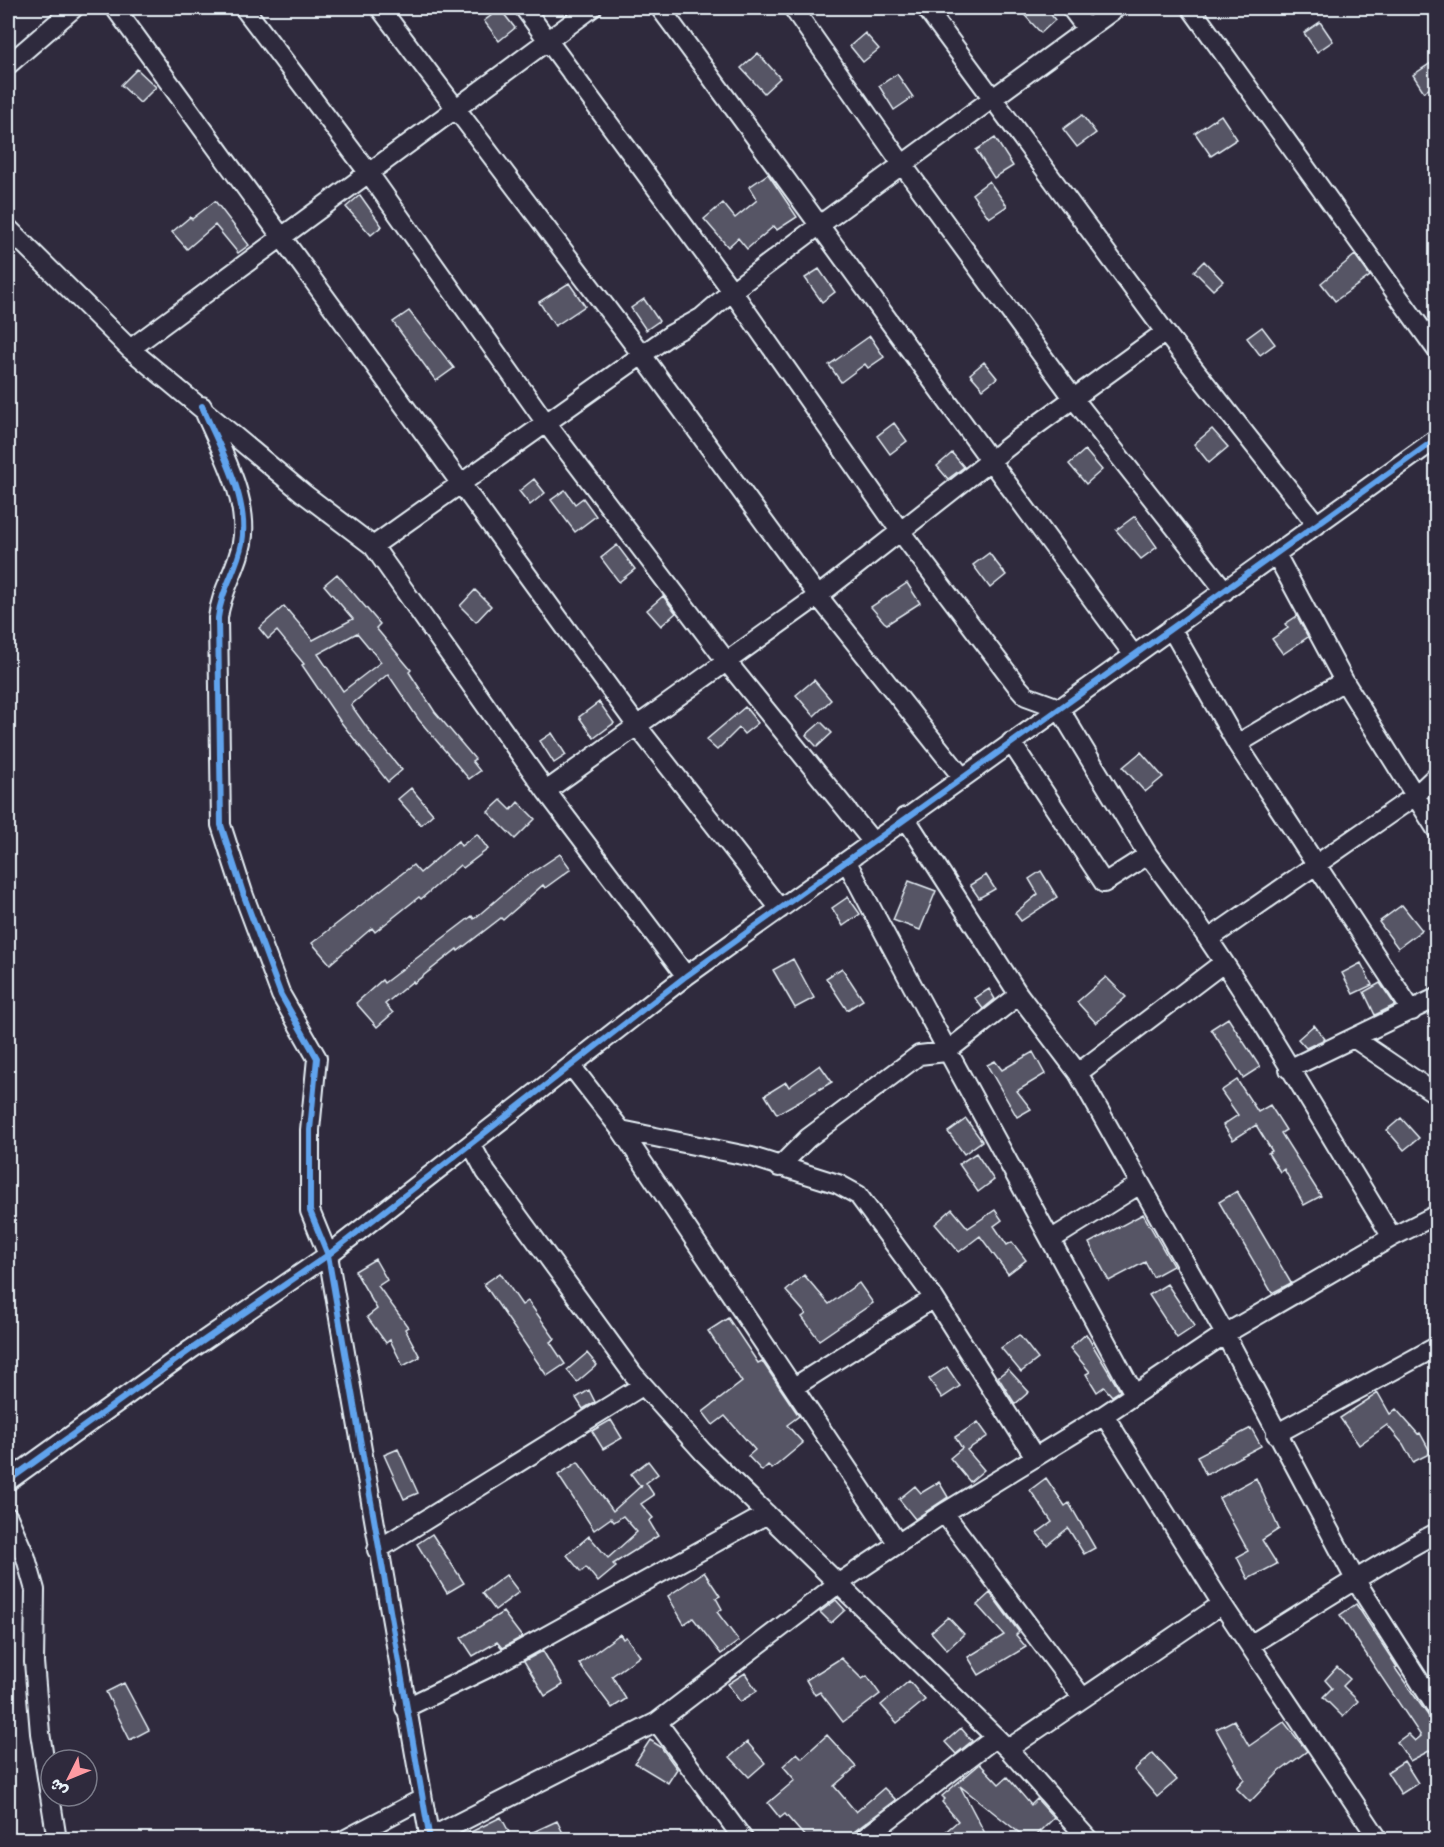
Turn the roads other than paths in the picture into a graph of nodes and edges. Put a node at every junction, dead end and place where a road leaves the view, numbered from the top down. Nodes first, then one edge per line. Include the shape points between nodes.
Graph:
1 (74, 8) edge
2 (116, 8) edge
3 (244, 8) edge
4 (380, 8) edge
5 (524, 8) edge
6 (592, 8) edge
7 (660, 8) edge
8 (793, 8) edge
9 (926, 8) edge
10 (1071, 8) edge
11 (1116, 8) edge
12 (1191, 8) edge
13 (1087, 29) junction
14 (547, 40) junction
15 (8, 65) edge
16 (992, 99) junction
17 (455, 107) junction
18 (902, 164) junction
19 (368, 172) junction
20 (821, 224) junction
21 (8, 228) edge
22 (280, 237) junction
23 (732, 291) junction
24 (1165, 332) junction
25 (130, 349) junction
26 (1437, 349) edge
27 (642, 354) junction
28 (1074, 399) junction
29 (202, 406) junction
30 (546, 423) junction
31 (1437, 439) edge
32 (990, 463) junction
33 (459, 485) junction
34 (1317, 525) junction
35 (900, 531) junction
36 (373, 546) junction
37 (1276, 556) junction
38 (1225, 591) junction
39 (818, 596) junction
40 (1171, 628) junction
41 (1133, 654) junction
42 (727, 662) junction
43 (1344, 681) junction
44 (1059, 708) junction
45 (637, 726) junction
46 (1011, 742) junction
47 (1237, 744) junction
48 (1437, 776) edge
49 (962, 777) junction
50 (546, 791) junction
51 (1415, 796) junction
52 (905, 817) junction
53 (1437, 829) edge
54 (872, 841) junction
55 (1148, 855) junction
56 (847, 862) junction
57 (1316, 866) junction
58 (780, 909) junction
59 (1209, 939) junction
60 (1223, 963) junction
61 (686, 976) junction
62 (1019, 995) junction
63 (1437, 998) edge
64 (1412, 1011) junction
65 (1355, 1039) junction
66 (946, 1052) junction
67 (572, 1067) junction
68 (1289, 1069) junction
69 (1078, 1073) junction
70 (1437, 1094) edge
71 (621, 1130) junction
72 (471, 1144) junction
73 (779, 1167) junction
74 (1140, 1184) junction
75 (1437, 1215) edge
76 (1392, 1237) junction
77 (1052, 1239) junction
78 (328, 1255) junction
79 (934, 1298) junction
80 (1226, 1334) junction
81 (1437, 1347) edge
82 (642, 1386) junction
83 (794, 1387) junction
84 (1134, 1394) junction
85 (1104, 1414) junction
86 (1276, 1434) junction
87 (1035, 1456) junction
88 (8, 1481) edge
89 (944, 1513) junction
90 (767, 1514) junction
91 (8, 1517) edge
92 (1437, 1533) edge
93 (898, 1544) junction
94 (377, 1550) junction
95 (1356, 1581) junction
96 (839, 1583) junction
97 (1222, 1604) junction
98 (1250, 1645) junction
99 (1082, 1697) junction
100 (1437, 1707) edge
101 (405, 1708) junction
102 (657, 1722) junction
103 (1002, 1743) junction
104 (422, 1799) junction
105 (57, 1839) edge
106 (344, 1839) edge
107 (430, 1839) edge
108 (744, 1839) edge
109 (862, 1839) edge
110 (1089, 1839) edge
111 (1379, 1839) edge

1 - 15 street
2 - 22 street
3 - 19 street
4 - 17 street
5 - 14 street
6 - 14 street
7 - 20 street
8 - 18 street
9 - 16 street
10 - 13 street
11 - 13 street
12 - 26 street
13 - 16 street
14 - 17 street
14 - 23 street
16 - 18 street
16 - 24 street
17 - 19 street
17 - 27 street
18 - 20 street
18 - 28 street
19 - 22 street
19 - 30 street
20 - 23 street
20 - 32 street
21 - 25 street
22 - 25 street
22 - 33 street
23 - 27 street via 701,318
23 - 35 street
24 - 28 street
24 - 34 street
25 - 29 street
27 - 30 street
27 - 39 street
28 - 32 street
28 - 38 street
29 - 36 street
29 - 78 street via 236,488 243,526 236,561 220,597 218,618 221,825 281,995 317,1058 310,1130 310,1211
30 - 33 street
30 - 42 street
31 - 34 street
32 - 35 street
32 - 41 street
33 - 36 street
33 - 45 street
34 - 37 street
35 - 39 street
35 - 44 street via 1026,696
36 - 50 street
37 - 38 street
37 - 43 street
38 - 40 street
39 - 42 street
39 - 49 street
40 - 41 street
40 - 47 street
41 - 44 street
42 - 45 street
42 - 54 street
43 - 47 street
43 - 51 street
44 - 46 street
44 - 55 street
45 - 50 street
45 - 58 street
46 - 49 street
46 - 55 street via 1104,883
47 - 57 street
48 - 51 street
49 - 52 street
50 - 61 street
51 - 53 street
51 - 57 street
52 - 54 street
52 - 62 street
54 - 56 street
55 - 59 street
56 - 58 street
56 - 66 street
57 - 59 street
57 - 64 street
58 - 61 street
59 - 60 street
60 - 68 street
60 - 69 street
61 - 67 street
62 - 66 street
62 - 69 street
63 - 64 street
64 - 65 street
65 - 68 street
65 - 70 street
66 - 73 street via 919,1055 808,1138
66 - 77 street
67 - 71 street
67 - 72 street
68 - 76 street
69 - 74 street
71 - 73 street via 752,1157
71 - 83 street
72 - 78 street
72 - 82 street via 486,1172
73 - 79 street via 838,1184 858,1195
74 - 77 street
74 - 80 street
75 - 76 street
76 - 80 street
77 - 84 street
78 - 88 street
78 - 94 street
79 - 83 street
79 - 87 street
80 - 84 street
80 - 86 street
81 - 86 street
82 - 90 street
82 - 94 street
83 - 93 street
84 - 85 street
85 - 87 street
85 - 97 street
86 - 95 street
87 - 89 street
89 - 93 street
89 - 99 street
90 - 96 street
90 - 101 street via 494,1665
91 - 105 street via 35,1590 34,1662 40,1733
92 - 95 street via 1375,1565
93 - 96 street
94 - 101 street
95 - 98 street
95 - 100 street
96 - 102 street
96 - 103 street
97 - 98 street
97 - 99 street
98 - 111 street
99 - 103 street
101 - 104 street
102 - 107 street
102 - 108 street
103 - 109 street
103 - 110 street
104 - 106 street
104 - 107 street

